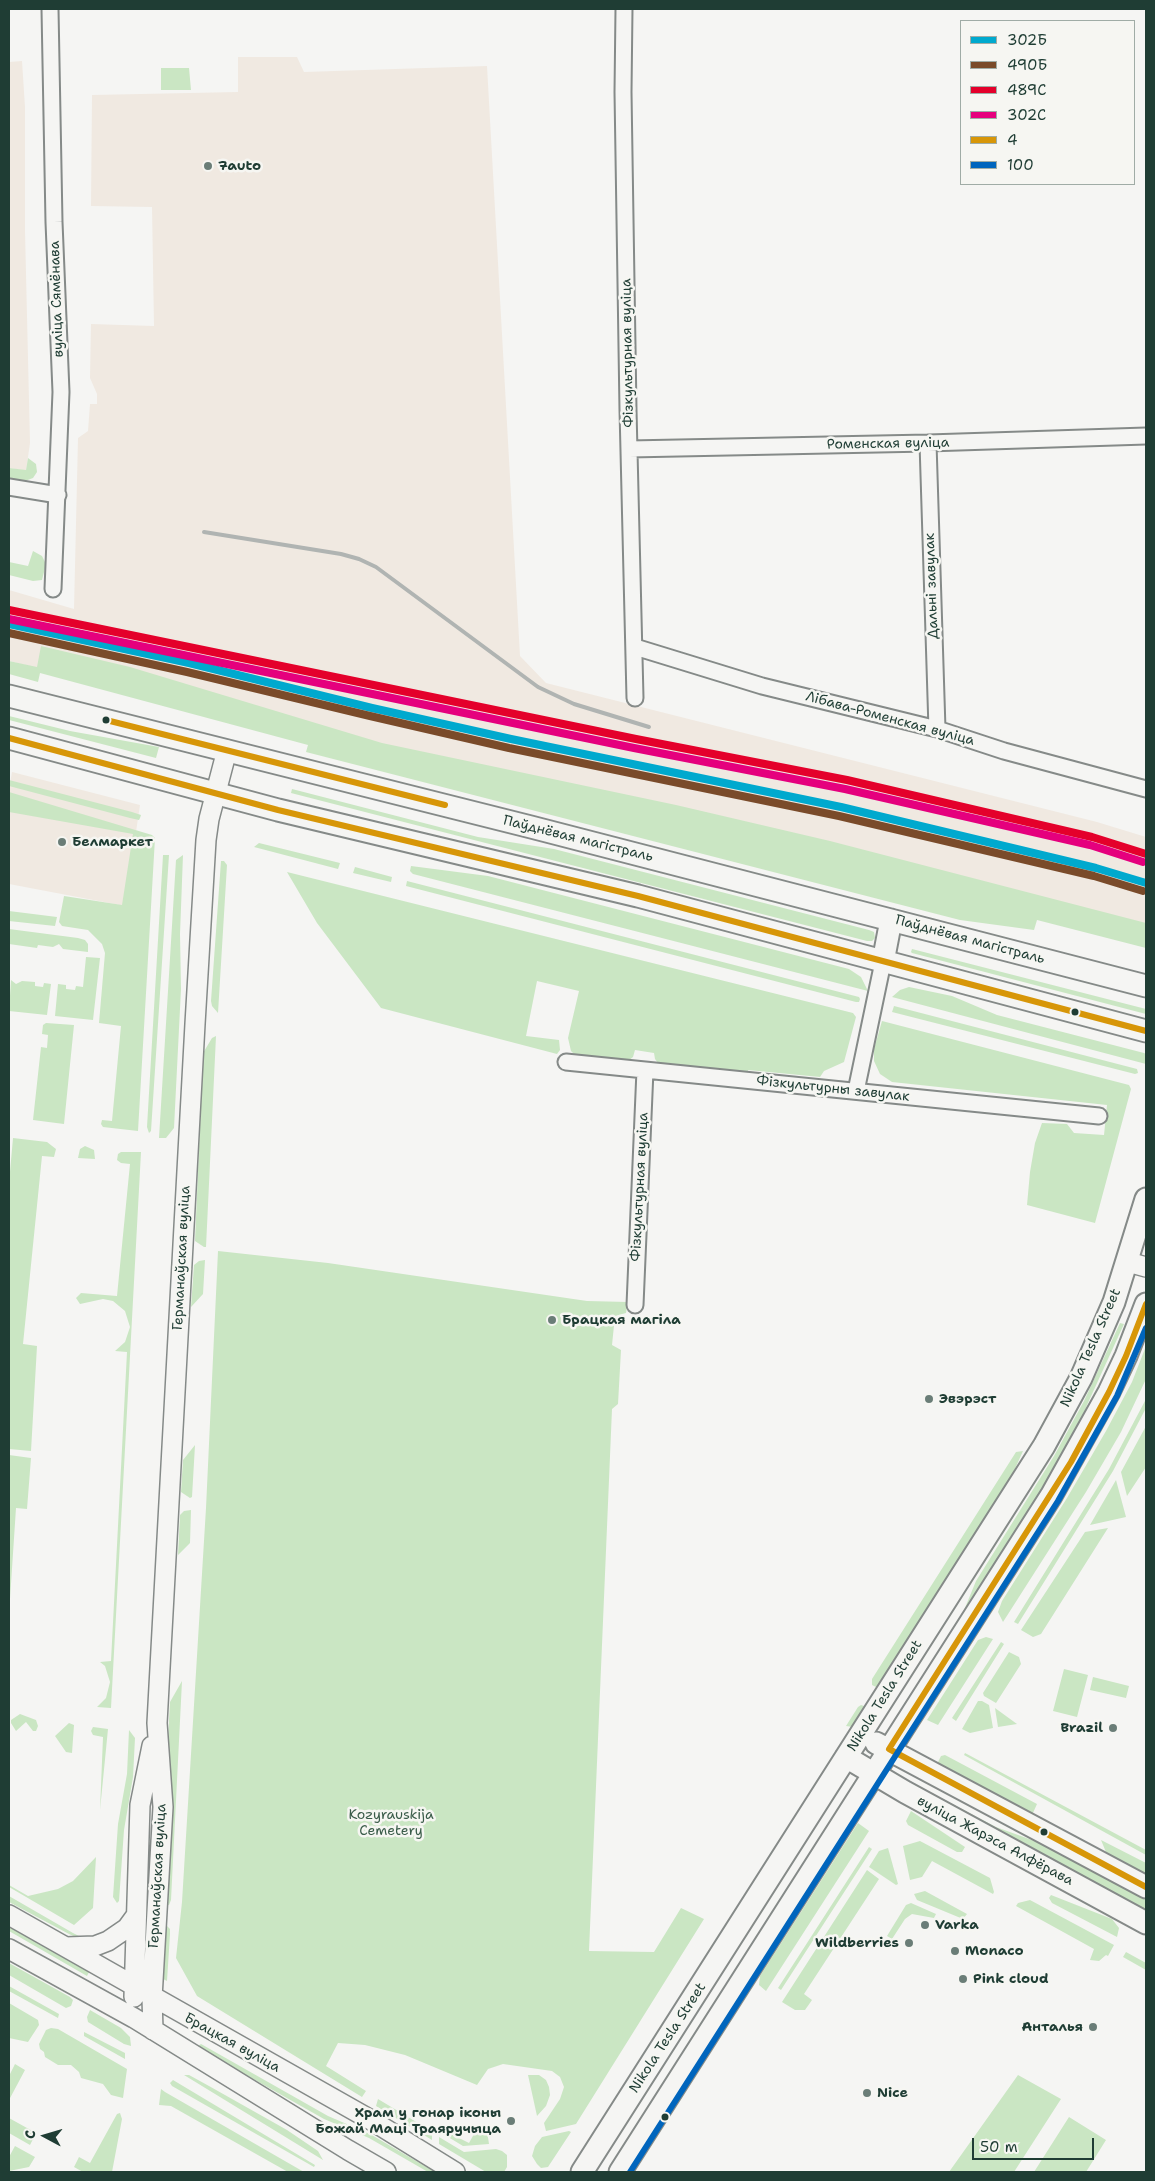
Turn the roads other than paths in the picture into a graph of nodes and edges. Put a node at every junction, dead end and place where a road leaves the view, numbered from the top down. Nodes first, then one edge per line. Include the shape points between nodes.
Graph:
1 (50, 9) edge
2 (624, 9) edge
3 (1146, 436) edge
4 (928, 443) junction
5 (629, 449) junction
6 (9, 487) edge
7 (58, 495) junction
8 (52, 589) dead end
9 (635, 647) junction
10 (9, 696) edge
11 (635, 698) dead end
12 (937, 729) junction
13 (9, 738) edge
14 (227, 750) junction
15 (1146, 789) edge
16 (216, 794) junction
17 (891, 920) junction
18 (882, 962) junction
19 (1146, 986) edge
20 (1146, 1031) edge
21 (566, 1062) dead end
22 (645, 1070) junction
23 (856, 1091) junction
24 (1099, 1116) dead end
25 (1146, 1199) edge
26 (1137, 1264) edge
27 (1146, 1304) edge
28 (635, 1305) dead end
29 (157, 1722) junction
30 (860, 1736) junction
31 (889, 1749) junction
32 (846, 1757) junction
33 (874, 1774) junction
34 (1146, 1887) edge
35 (9, 1916) edge
36 (135, 1917) junction
37 (1146, 1923) edge
38 (66, 1947) junction
39 (9, 1949) edge
40 (133, 1987) junction
41 (152, 1998) junction
42 (134, 2018) junction
43 (153, 2030) junction
44 (386, 2172) edge
45 (455, 2172) edge
46 (582, 2172) edge
47 (620, 2172) edge

1 - 7 street, вуліца Сямёнава via 61,392
2 - 5 street, Фізкультурная вуліца
3 - 4 street, Роменская вуліца
4 - 5 street, Роменская вуліца
4 - 12 street, Дальні завулак
5 - 9 street, Фізкультурная вуліца
6 - 7 street
7 - 8 street, вуліца Сямёнава
9 - 11 street, Фізкультурная вуліца
9 - 12 street, Лібава-Роменская вуліца via 762,686
10 - 14 main road, Паўднёвая магістраль
12 - 15 street, Лібава-Роменская вуліца via 1004,751
13 - 16 main road
14 - 16 street, Германаўская вуліца
14 - 17 main road, Паўднёвая магістраль
16 - 18 main road via 638,896
16 - 29 street, Германаўская вуліца via 209,819 203,893
17 - 18 main road
17 - 19 main road, Паўднёвая магістраль
18 - 20 main road
18 - 23 street
21 - 22 street, Фізкультурны завулак
22 - 23 street, Фізкультурны завулак
22 - 28 street, Фізкультурная вуліца
23 - 24 street, Фізкультурны завулак
25 - 26 main road, Nikola Tesla Street
26 - 30 main road, Nikola Tesla Street via 1060,1417 1024,1479
27 - 31 main road via 1109,1392 1071,1462
29 - 36 street, Германаўская вуліца via 140,1805
29 - 41 street, Германаўская вуліца via 163,1807
30 - 31 main road
30 - 32 main road, Nikola Tesla Street
31 - 33 main road
31 - 34 main road
32 - 33 main road, вуліца Жарэса Алфёрава
32 - 46 main road, Nikola Tesla Street
33 - 37 main road, вуліца Жарэса Алфёрава
33 - 47 main road
35 - 38 street, Брацкая вуліца
36 - 38 street via 127,1928 108,1941 95,1946
36 - 40 street, Германаўская вуліца
38 - 40 street, Брацкая вуліца
39 - 42 street, Брацкая вуліца
40 - 41 street, Брацкая вуліца
40 - 42 street, Германаўская вуліца
41 - 43 street, Германаўская вуліца
41 - 45 street, Брацкая вуліца via 370,2120
42 - 43 street, Брацкая вуліца
43 - 44 street, Брацкая вуліца

